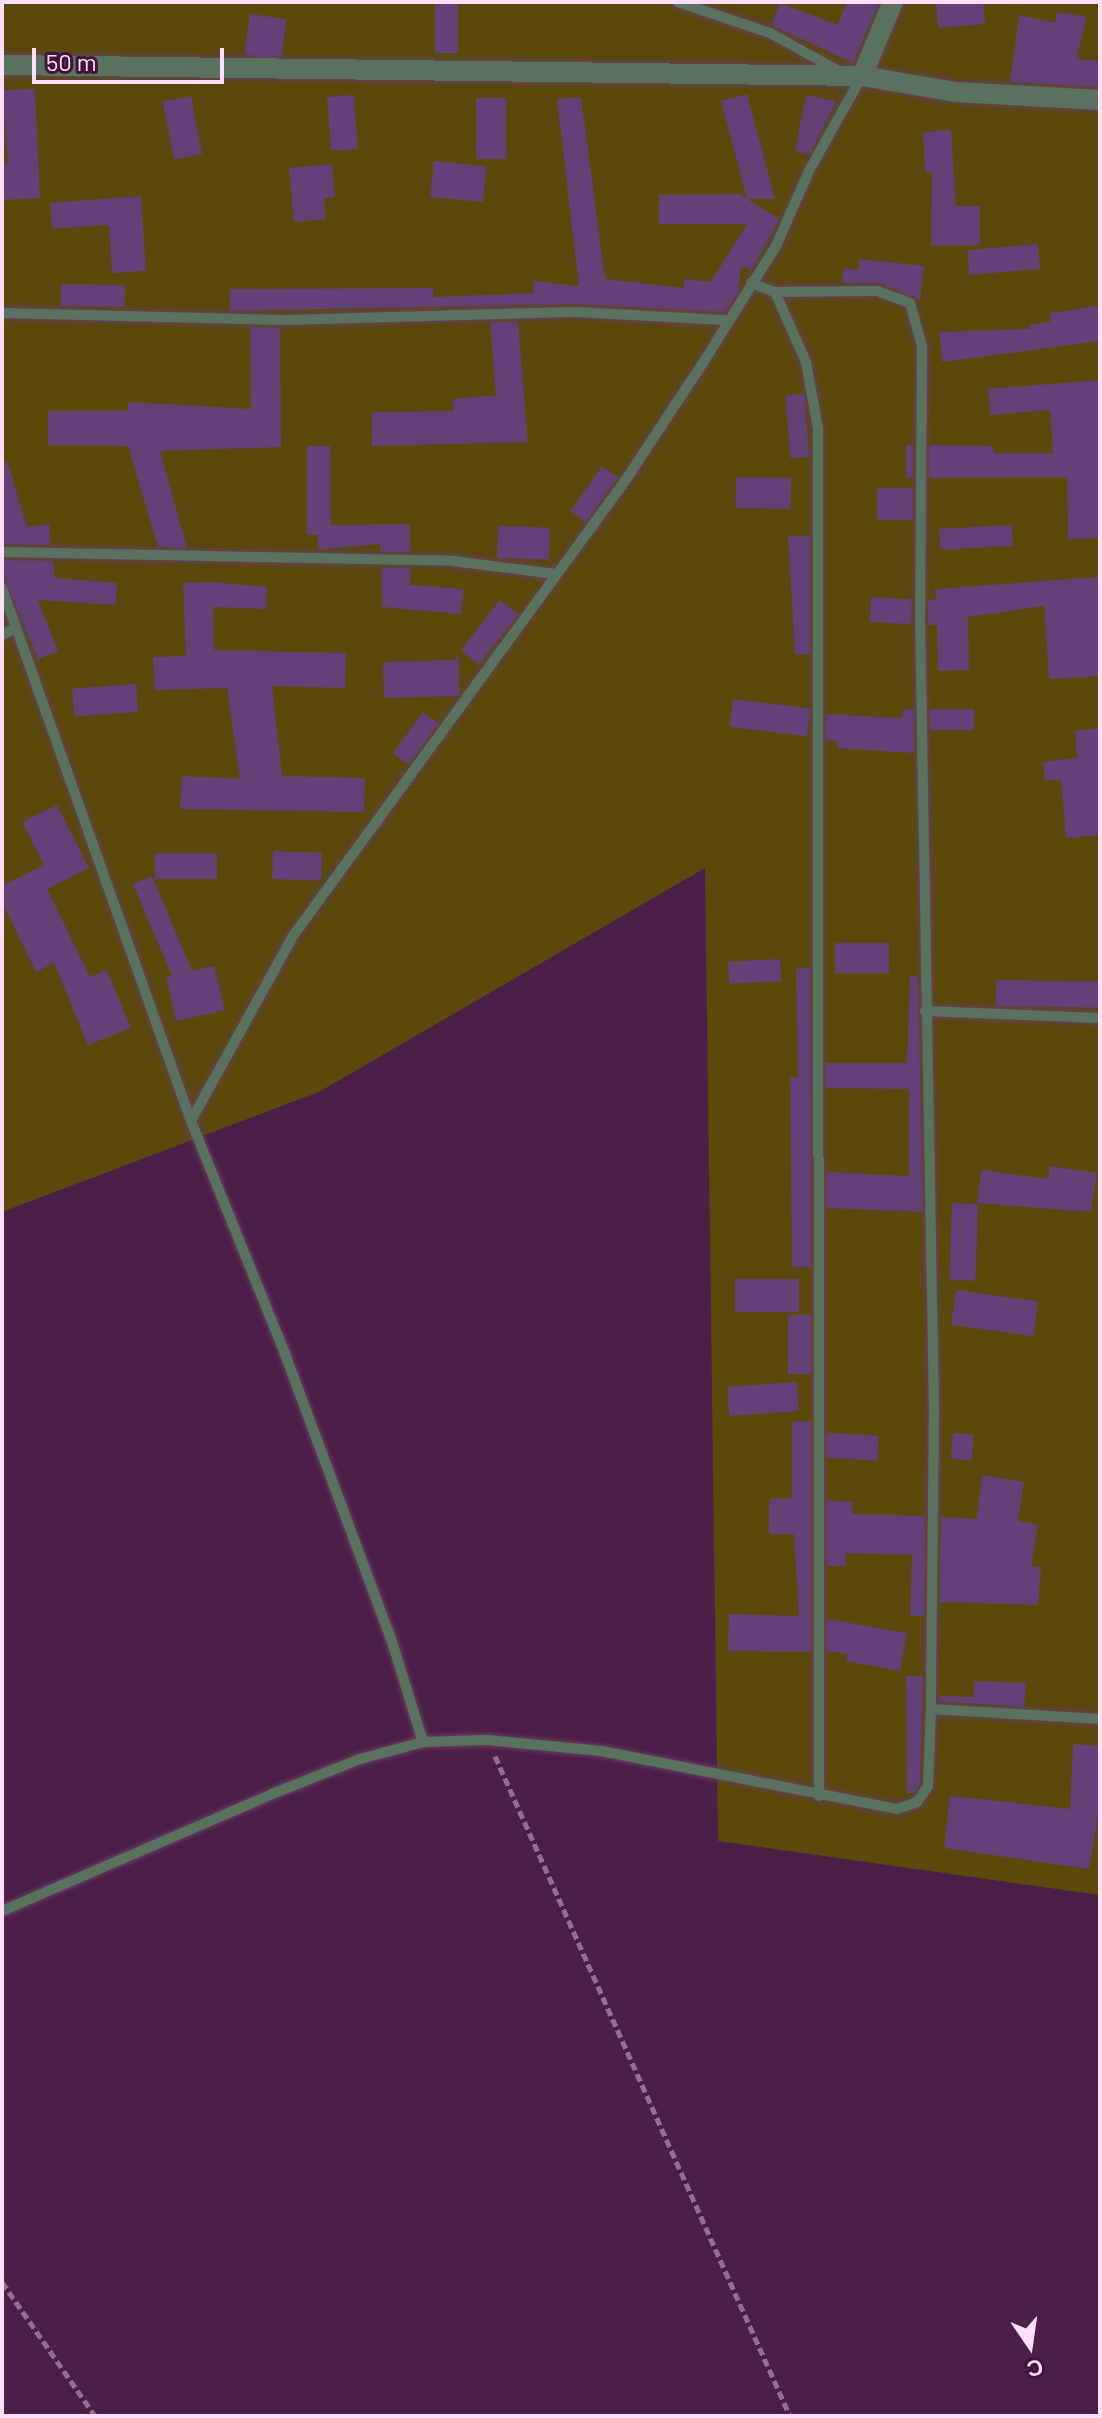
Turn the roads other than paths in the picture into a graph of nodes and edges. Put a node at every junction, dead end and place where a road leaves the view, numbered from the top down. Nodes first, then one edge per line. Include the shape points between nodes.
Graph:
1 (678, 2) edge
2 (893, 2) edge
3 (2, 65) edge
4 (854, 76) junction
5 (1100, 100) edge
6 (751, 283) junction
7 (775, 292) junction
8 (2, 313) edge
9 (725, 320) junction
10 (2, 552) edge
11 (556, 574) junction
12 (2, 588) edge
13 (16, 628) junction
14 (2, 635) edge
15 (925, 1011) junction
16 (1100, 1018) edge
17 (191, 1121) junction
18 (931, 1709) junction
19 (1100, 1719) edge
20 (423, 1742) junction
21 (819, 1796) junction
22 (2, 1911) edge

1 - 4 lane via 770,33
2 - 4 street
3 - 4 street
4 - 5 street via 956,92
4 - 6 lane via 776,246
6 - 7 lane
6 - 9 lane
7 - 15 lane via 877,291 910,303 918,317 924,429 920,617
7 - 21 lane via 806,362 818,429 823,1277
8 - 9 lane via 300,320 575,312
9 - 11 lane via 657,435
10 - 11 lane via 453,561
11 - 17 lane via 293,936
12 - 13 lane
13 - 14 lane
13 - 17 lane
15 - 16 lane
15 - 18 lane via 934,1408
17 - 20 lane via 301,1398 393,1645
18 - 19 lane
18 - 21 lane via 928,1786 917,1802 896,1809
20 - 21 lane via 487,1740 601,1751
20 - 22 lane via 360,1759 272,1794

